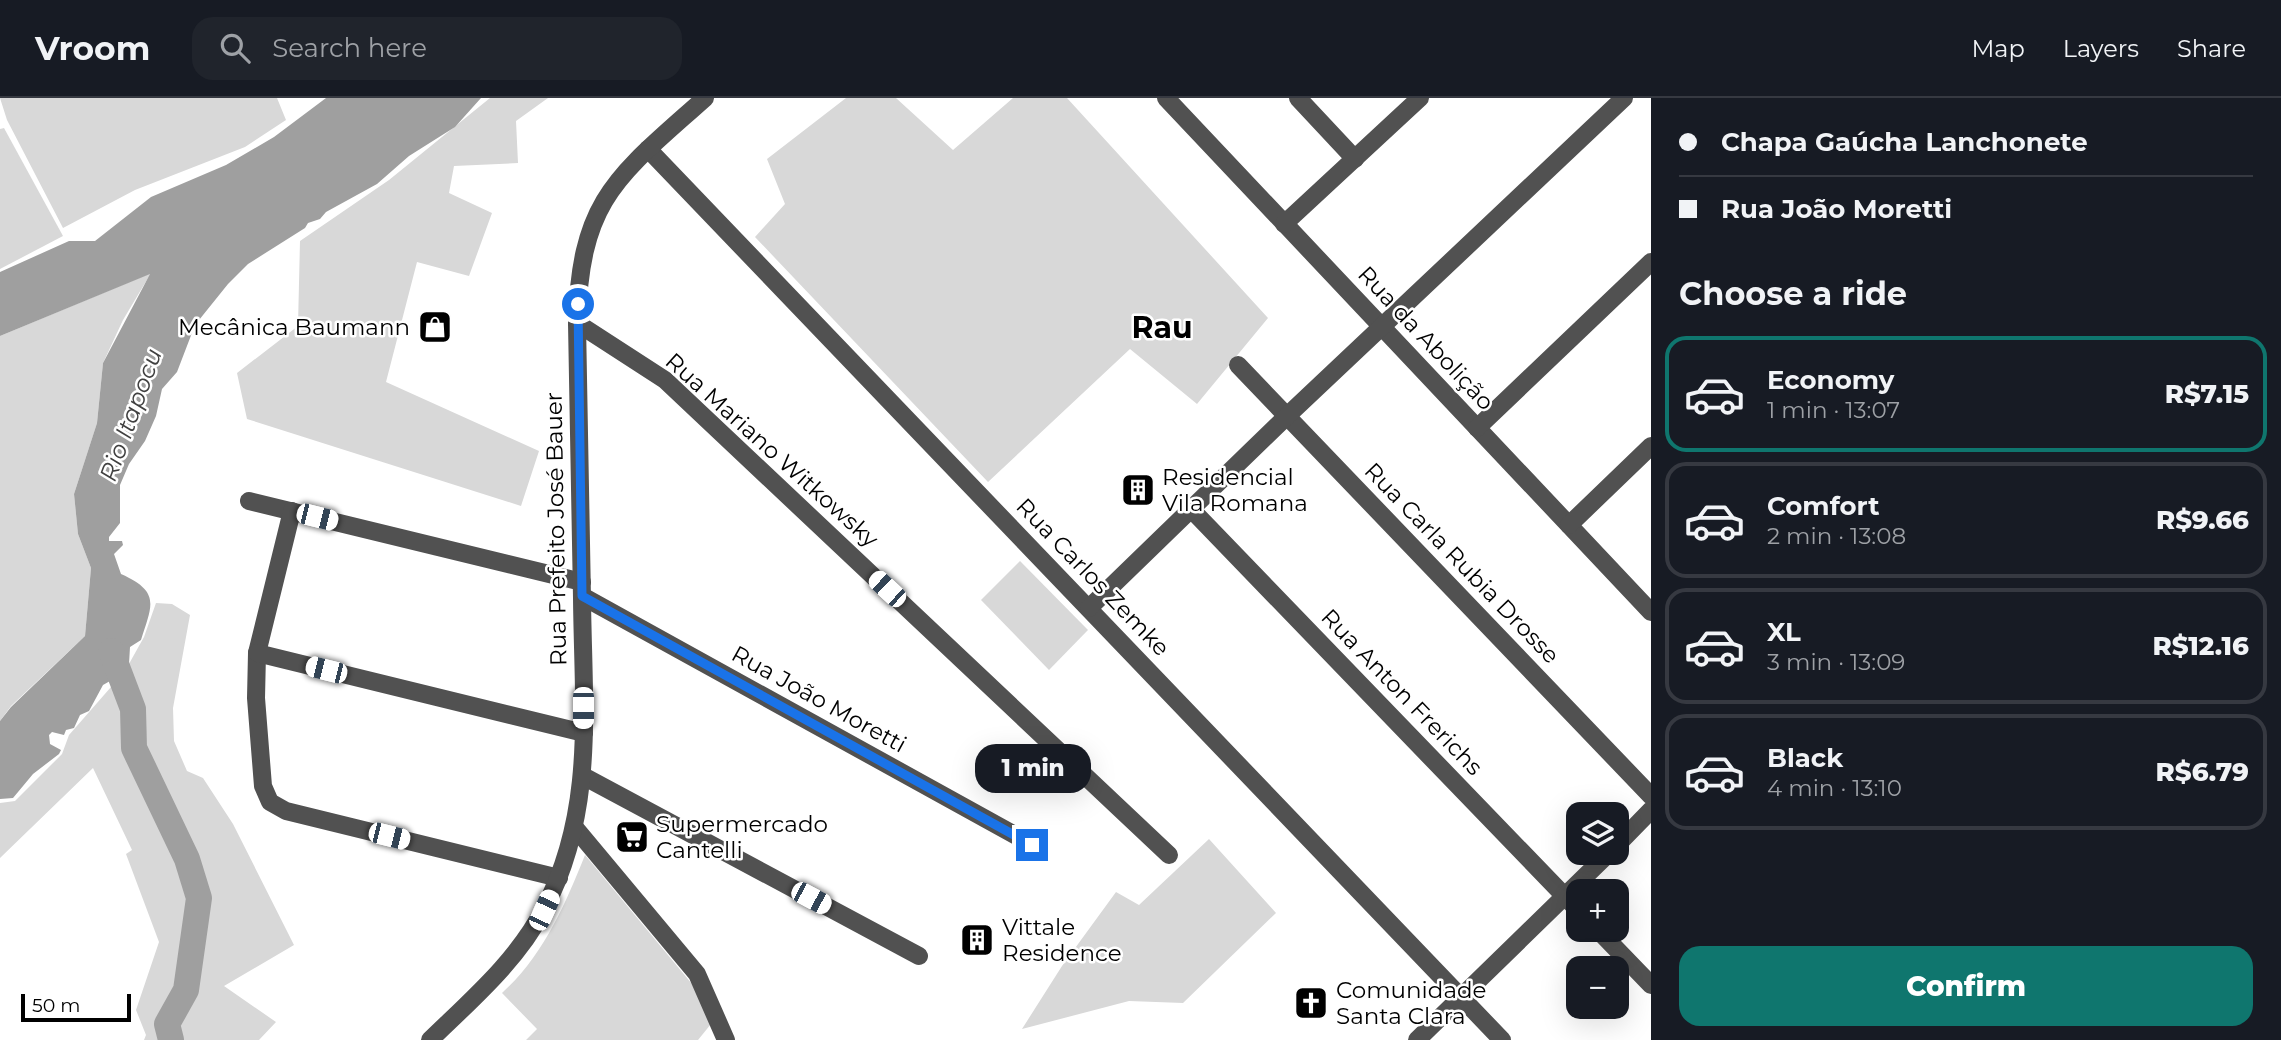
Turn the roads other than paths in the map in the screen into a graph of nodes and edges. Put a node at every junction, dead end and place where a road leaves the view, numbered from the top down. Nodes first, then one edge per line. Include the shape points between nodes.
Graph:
1 (705, 98) edge
2 (1166, 98) edge
3 (1298, 98) edge
4 (1420, 98) edge
5 (1624, 98) edge
6 (648, 149) junction
7 (1355, 159) junction
8 (1284, 224) junction
9 (1651, 262) edge
10 (577, 323) junction
11 (1382, 327) junction
12 (1238, 365) dead end
13 (1287, 416) junction
14 (1477, 428) junction
15 (1651, 446) edge
16 (249, 501) dead end
17 (1191, 509) junction
18 (292, 511) junction
19 (1569, 526) junction
20 (582, 589) junction
21 (1089, 608) junction
22 (1651, 612) edge
23 (257, 653) junction
24 (584, 733) junction
25 (583, 776) junction
26 (1651, 796) edge
27 (1651, 810) edge
28 (576, 829) junction
29 (1629, 833) edge
30 (1032, 845) dead end
31 (1169, 855) dead end
32 (559, 878) junction
33 (1566, 898) edge
34 (1566, 909) edge
35 (1610, 942) edge
36 (919, 956) dead end
37 (1651, 985) edge
38 (1463, 999) junction
39 (430, 1040) edge
40 (726, 1040) edge
41 (1417, 1040) edge
42 (1502, 1040) edge

1 - 6 street, Rua Prefeito José Bauer
2 - 8 street, Rua da Abolição
3 - 7 street
4 - 7 street
5 - 11 street
6 - 10 street, Rua Prefeito José Bauer via 615,183 588,234 578,285
6 - 21 street, Rua Carlos Zemke
7 - 8 street
8 - 11 street, Rua da Abolição
9 - 14 street
10 - 20 street, Rua Prefeito José Bauer
10 - 31 street, Rua Mariano Witkowsky via 665,380
11 - 13 street
11 - 14 street, Rua da Abolição
12 - 13 street, Rua Carla Rubia Drosse
13 - 17 street
13 - 26 street, Rua Carla Rubia Drosse
14 - 19 street, Rua da Abolição
15 - 19 street
16 - 18 street, Rua João Moretti
17 - 21 street
17 - 33 street, Rua Anton Frerichs
18 - 20 street, Rua João Moretti
18 - 23 street
19 - 22 street, Rua da Abolição
20 - 24 street, Rua Prefeito José Bauer
20 - 30 street, Rua João Moretti
21 - 38 street, Rua Carlos Zemke
23 - 24 street
23 - 32 street via 263,786 270,802 286,811
24 - 25 street, Rua Prefeito José Bauer
25 - 28 street, Rua Prefeito José Bauer
25 - 36 street
27 - 29 street
28 - 32 street, Rua Prefeito José Bauer
28 - 40 street via 697,974
32 - 39 street, Rua Prefeito José Bauer via 527,938
34 - 38 street
35 - 37 street
38 - 41 street
38 - 42 street, Rua Carlos Zemke

